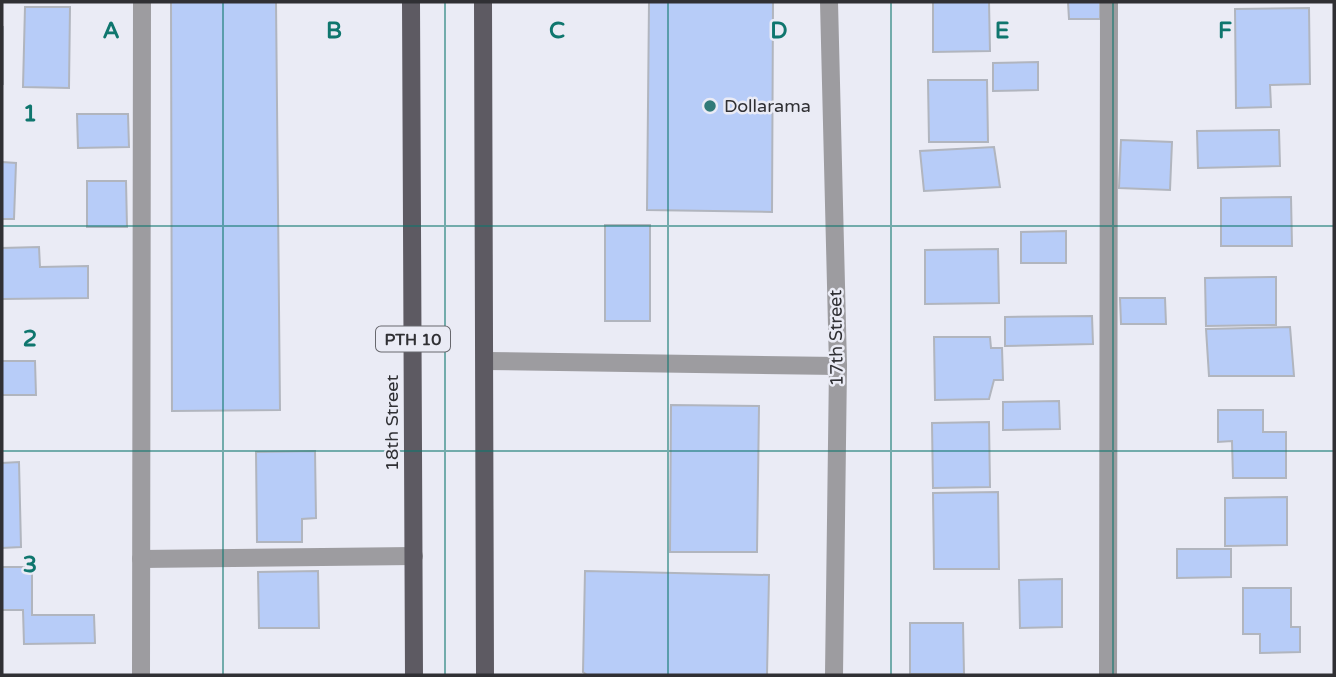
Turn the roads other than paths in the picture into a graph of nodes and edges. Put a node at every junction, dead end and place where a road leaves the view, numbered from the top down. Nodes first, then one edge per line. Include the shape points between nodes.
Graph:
1 (142, 2) edge
2 (411, 2) edge
3 (483, 2) edge
4 (829, 2) edge
5 (1109, 2) edge
6 (485, 361) junction
7 (838, 366) junction
8 (414, 556) junction
9 (141, 559) junction
10 (141, 675) edge
11 (414, 675) edge
12 (485, 675) edge
13 (834, 675) edge
14 (1108, 675) edge

1 - 9 street
2 - 8 main road, 18th Street / PTH 10
3 - 6 main road
4 - 7 street, 17th Street
5 - 14 street
6 - 7 street
6 - 12 main road
7 - 13 street, 17th Street
8 - 9 street
8 - 11 main road, 18th Street / PTH 10
9 - 10 street

